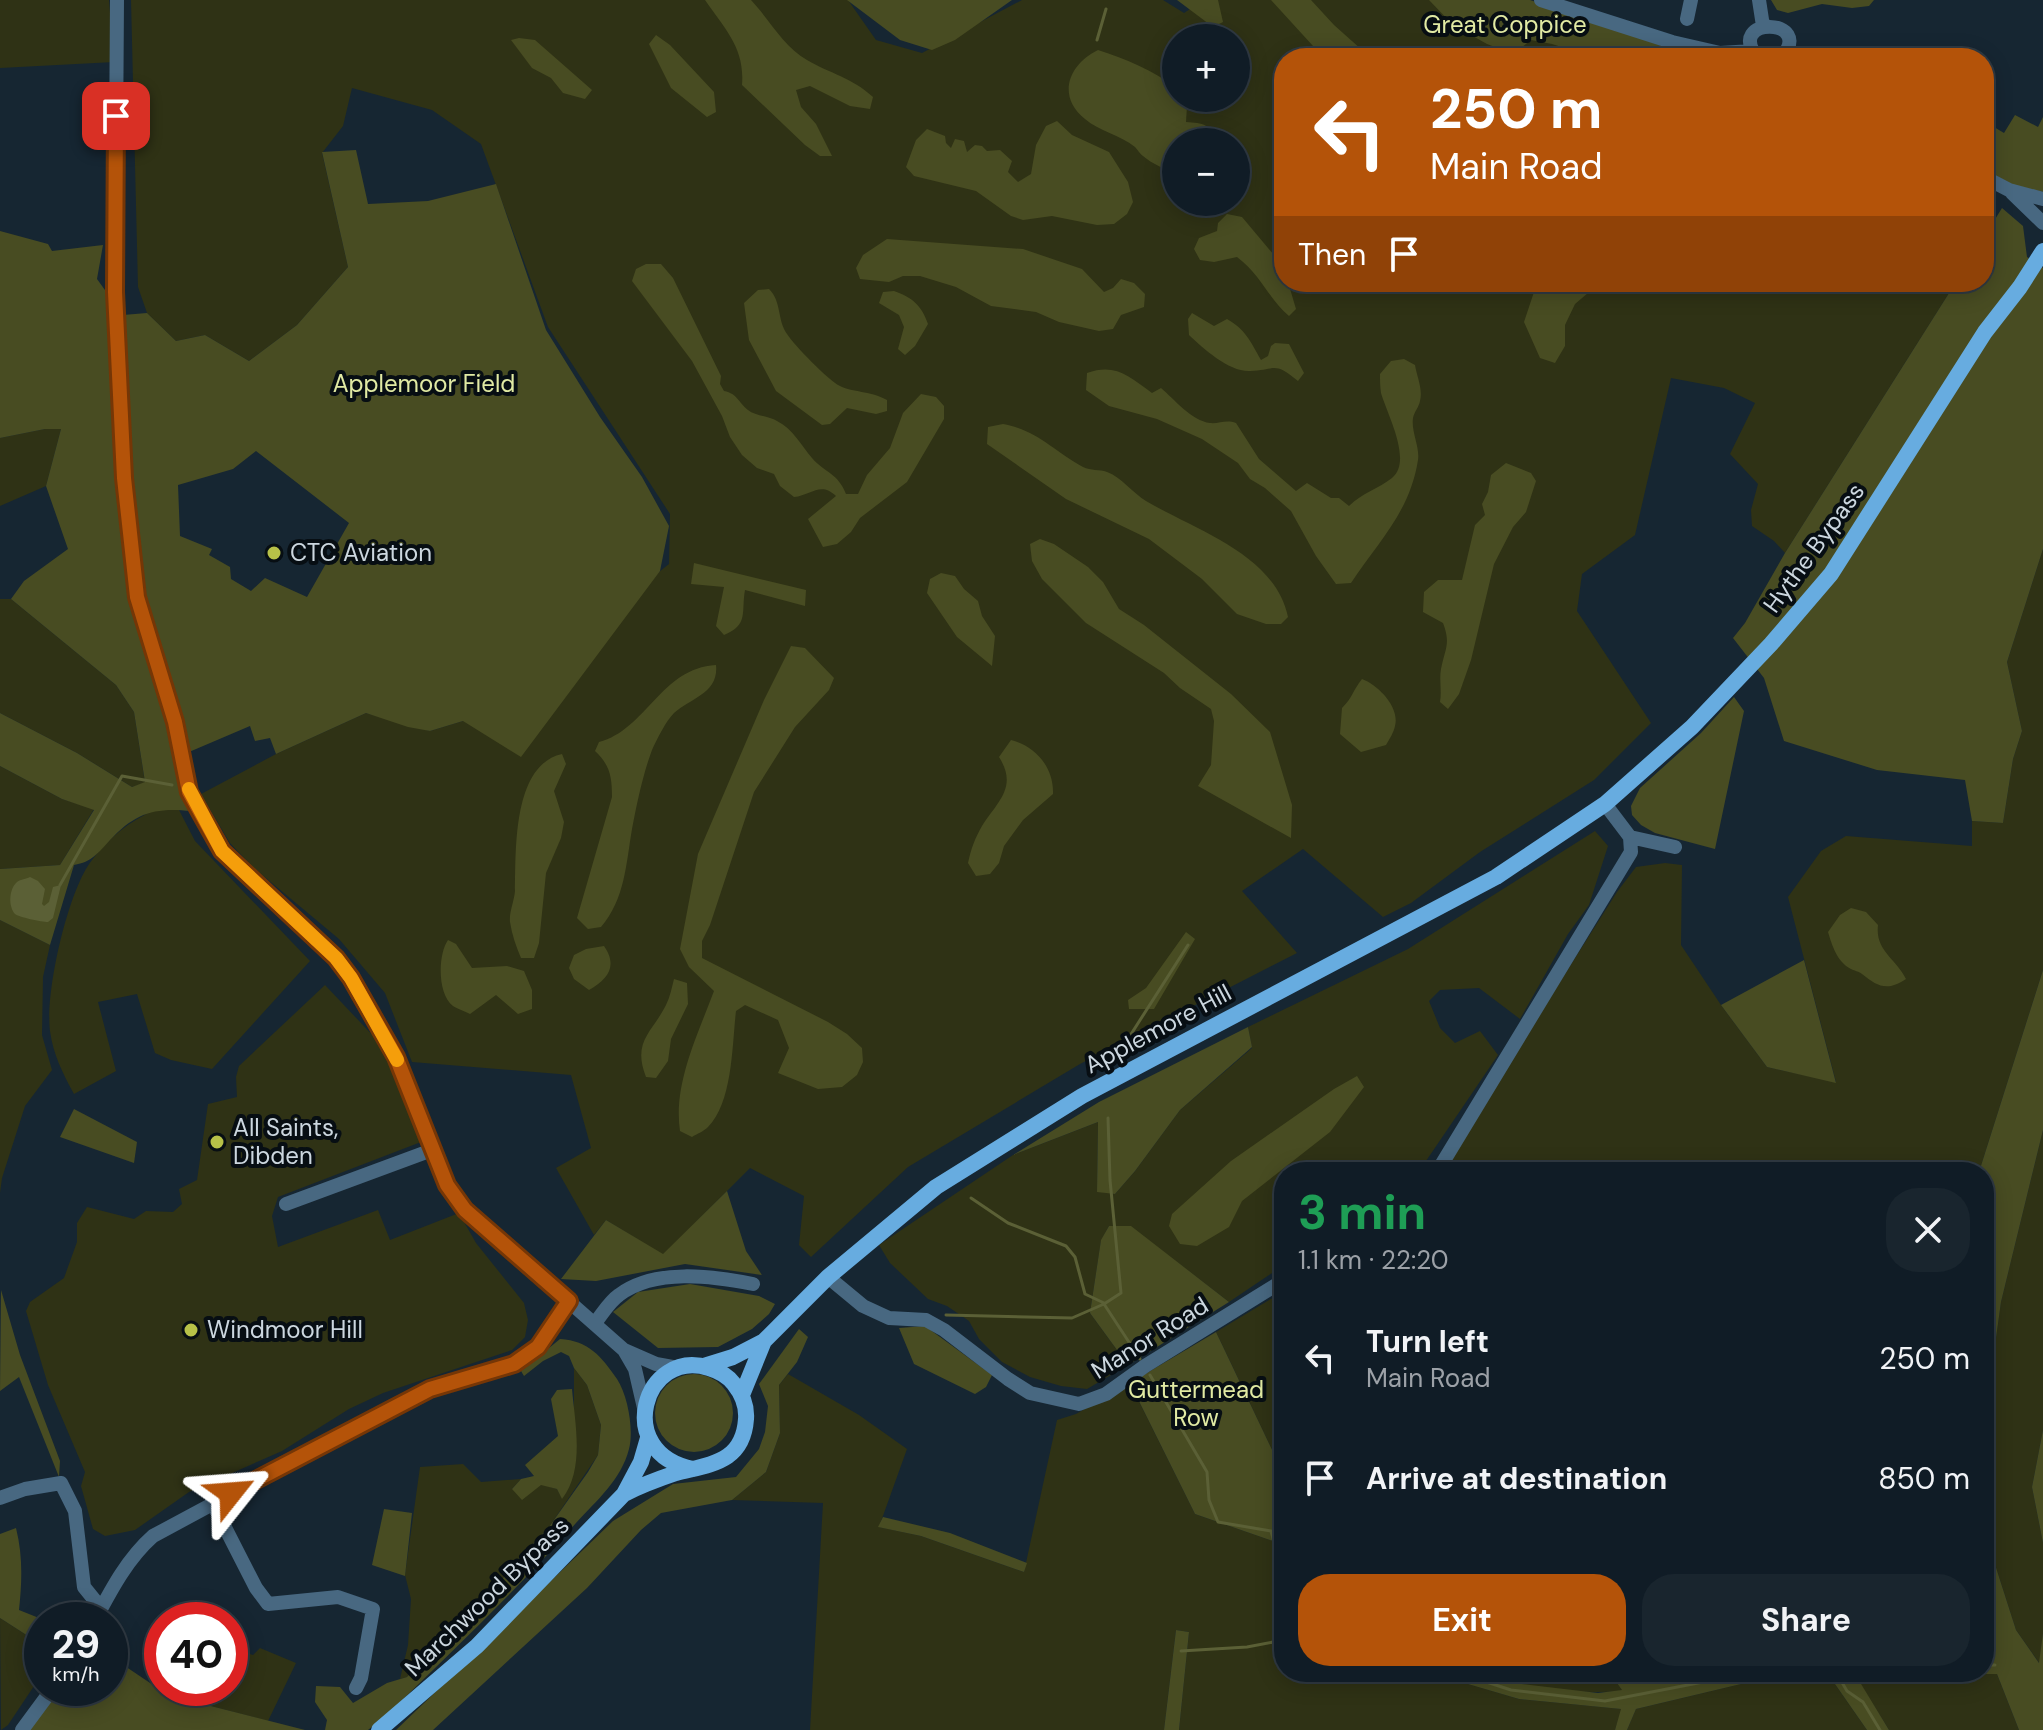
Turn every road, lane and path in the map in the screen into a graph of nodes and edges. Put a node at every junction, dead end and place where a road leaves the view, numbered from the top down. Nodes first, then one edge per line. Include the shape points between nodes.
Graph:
1 (117, 0) edge
2 (1541, 0) edge
3 (1691, 0) edge
4 (1759, 0) edge
5 (1687, 19) dead end
6 (1763, 26) junction
7 (1698, 48) edge
8 (1754, 48) edge
9 (1787, 48) edge
10 (1994, 182) edge
11 (2009, 190) junction
12 (2043, 199) edge
13 (2043, 223) edge
14 (2043, 251) edge
15 (2043, 276) edge
16 (2020, 287) junction
17 (1605, 804) junction
18 (1630, 837) junction
19 (1675, 847) dead end
20 (432, 1150) junction
21 (1443, 1162) edge
22 (286, 1204) dead end
23 (828, 1277) junction
24 (753, 1284) dead end
25 (1274, 1286) edge
26 (569, 1301) junction
27 (595, 1323) junction
28 (764, 1341) junction
29 (624, 1350) junction
30 (704, 1366) junction
31 (678, 1368) junction
32 (742, 1395) junction
33 (644, 1408) junction
34 (648, 1438) junction
35 (693, 1469) junction
36 (624, 1494) junction
37 (0, 1498) edge
38 (212, 1502) junction
39 (92, 1602) edge
40 (105, 1602) edge
41 (356, 1688) dead end
42 (40, 1706) edge
43 (22, 1730) edge
44 (379, 1730) edge

1 - 20 street via 115,292 124,478 137,597 175,722 189,792 222,851 351,978 396,1057
2 - 7 street
3 - 5 street
4 - 6 street
6 - 8 street via 1752,39
6 - 9 street via 1774,25 1786,35
10 - 11 street
11 - 12 street
11 - 13 street
14 - 16 main road, Hythe Bypass
15 - 16 main road, Hythe Bypass
16 - 17 main road, Hythe Bypass via 1985,332 1831,574 1692,727
17 - 18 street
17 - 23 main road, Applemore Hill via 1496,877 1082,1096 936,1187
18 - 19 street
18 - 21 street via 1631,852
20 - 22 street
20 - 26 street via 465,1210
23 - 25 street, Manor Road via 863,1306 889,1318 926,1320 944,1330 1030,1393 1079,1404 1106,1394
23 - 28 main road, Applemore Hill
24 - 27 street via 691,1277 636,1285 610,1303
26 - 27 street
26 - 38 street via 538,1347 514,1364 430,1389
27 - 29 street
28 - 30 main road, Applemore Hill
28 - 32 main road, Applemore Hill
29 - 31 street
29 - 33 street via 635,1369
30 - 31 main road
30 - 32 main road via 732,1381
31 - 33 main road via 656,1384
32 - 35 main road via 745,1430 738,1446 718,1463
33 - 34 main road
34 - 35 main road via 666,1460
34 - 36 main road, Marchwood Bypass
35 - 36 main road, Marchwood Bypass
36 - 44 main road, Marchwood Bypass via 477,1646
37 - 39 street via 61,1483 75,1511 84,1587
38 - 40 street via 139,1548
38 - 41 street via 268,1604 338,1597 373,1609
42 - 43 street

